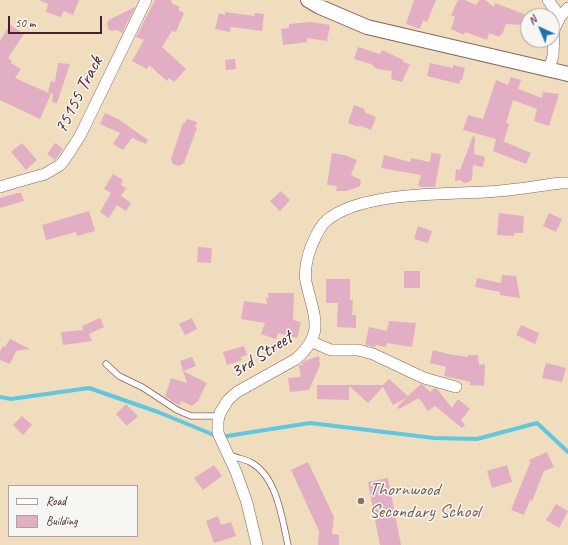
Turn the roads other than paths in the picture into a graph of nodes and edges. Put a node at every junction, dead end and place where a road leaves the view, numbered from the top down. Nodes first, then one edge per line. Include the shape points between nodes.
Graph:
1 (146, 0) edge
2 (308, 0) edge
3 (568, 8) edge
4 (560, 17) edge
5 (553, 48) edge
6 (550, 69) junction
7 (568, 74) edge
8 (568, 183) edge
9 (0, 187) edge
10 (312, 342) junction
11 (106, 364) dead end
12 (456, 387) dead end
13 (220, 416) junction
14 (228, 455) junction
15 (256, 545) edge
16 (288, 545) edge

1 - 9 street, 75155 Track via 80,136 65,159 45,174
2 - 6 street via 367,27
3 - 4 street
5 - 6 street
6 - 7 street
8 - 10 street, 3rd Street via 488,192 406,196 364,203 326,221 314,239 306,262 306,282 316,320
10 - 12 street via 331,350 358,350 372,354 424,378
10 - 13 street, 3rd Street via 296,359 237,392 228,400
11 - 13 lane via 119,376 142,387 177,410 191,416
13 - 14 street, 3rd Street via 218,433
14 - 15 street, 3rd Street via 247,503
14 - 16 lane via 250,462 260,469 270,482 280,506

